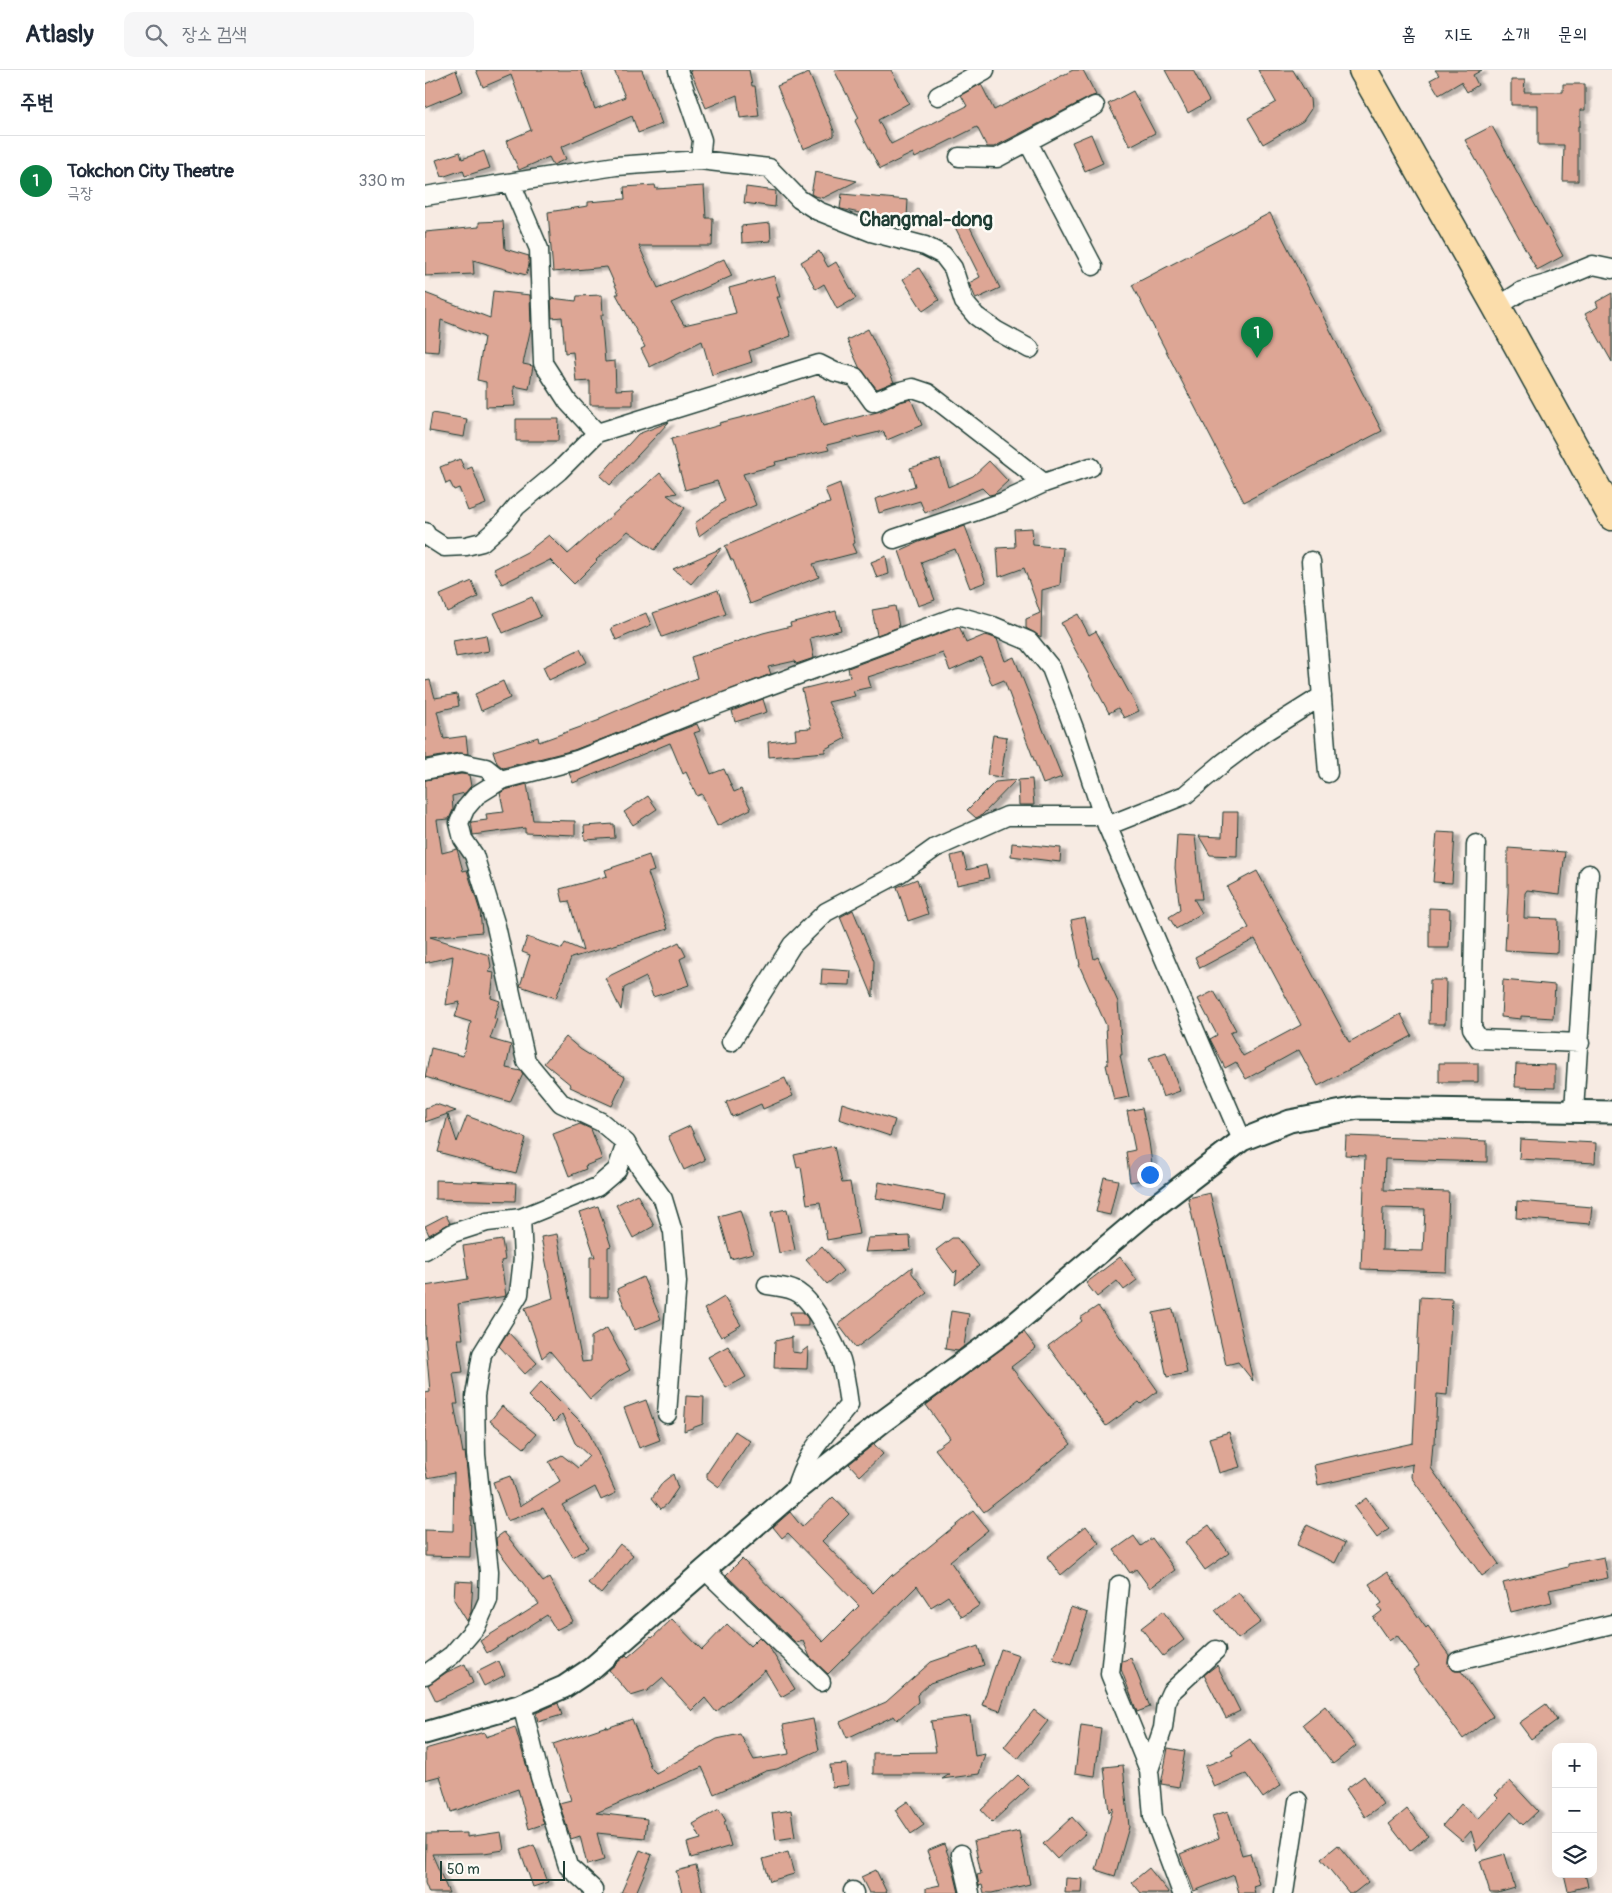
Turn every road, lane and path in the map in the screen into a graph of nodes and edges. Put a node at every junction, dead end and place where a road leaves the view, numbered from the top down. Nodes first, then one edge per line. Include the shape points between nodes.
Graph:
1 (678, 70) edge
2 (985, 70) edge
3 (1363, 70) edge
4 (938, 96) dead end
5 (1095, 106) dead end
6 (1028, 142) junction
7 (959, 157) dead end
8 (700, 160) junction
9 (511, 183) junction
10 (425, 196) edge
11 (1093, 266) dead end
12 (1612, 269) edge
13 (1497, 307) junction
14 (1030, 349) dead end
15 (597, 433) junction
16 (1091, 467) dead end
17 (1044, 483) junction
18 (1612, 516) edge
19 (425, 532) edge
20 (894, 539) dead end
21 (1311, 560) dead end
22 (1322, 696) junction
23 (425, 770) edge
24 (1328, 773) dead end
25 (501, 780) junction
26 (1105, 821) junction
27 (1476, 844) dead end
28 (1589, 874) dead end
29 (731, 1042) dead end
30 (1580, 1043) junction
31 (1574, 1112) junction
32 (1612, 1112) edge
33 (1243, 1140) junction
34 (626, 1143) junction
35 (521, 1218) junction
36 (425, 1250) edge
37 (767, 1285) dead end
38 (667, 1414) dead end
39 (795, 1491) junction
40 (704, 1569) junction
41 (1119, 1584) dead end
42 (1612, 1624) edge
43 (1216, 1650) dead end
44 (1458, 1660) dead end
45 (425, 1675) edge
46 (821, 1682) dead end
47 (522, 1705) junction
48 (425, 1733) edge
49 (1149, 1770) junction
50 (1298, 1802) dead end
51 (961, 1854) dead end
52 (593, 1893) edge
53 (970, 1893) edge
54 (1182, 1893) edge
55 (1285, 1893) edge

1 - 8 street via 702,140
2 - 4 street
3 - 13 main road
5 - 6 street
6 - 7 street via 997,158
6 - 11 street
8 - 9 street via 615,166
8 - 14 street via 769,168 799,199 818,211 871,232 943,254 953,268 964,302 976,316
9 - 10 street
9 - 15 street via 539,249 543,363 568,402
12 - 13 street via 1593,265 1522,292
13 - 18 main road
15 - 17 street via 819,364 855,377 873,402 913,388 928,393
15 - 19 street via 482,542 444,547
16 - 17 street
17 - 20 street via 1003,502
21 - 22 street
22 - 24 street
22 - 26 street via 1263,733 1185,796
23 - 25 street via 461,763 486,768
25 - 26 street via 577,760 695,712 958,616 1029,641 1051,668
25 - 34 street via 477,795 465,809 459,823 463,839 474,855 496,926 526,1061 561,1103 601,1122
26 - 29 street via 1007,816 935,848 900,873 826,912 792,945
26 - 33 street
27 - 30 street via 1472,1028 1479,1038
28 - 30 street
30 - 31 street
31 - 32 street
31 - 33 street via 1357,1108 1290,1121
33 - 39 street via 1144,1215 1010,1328
34 - 35 street via 617,1170 597,1188
34 - 38 street via 663,1199 673,1232 677,1282
35 - 36 street via 487,1222 453,1234
35 - 45 street via 523,1258 519,1294 482,1354 475,1396 476,1455 489,1571 488,1600 476,1627 452,1655
37 - 39 street via 801,1294 819,1316 840,1359 847,1389 849,1405 811,1452 798,1476
39 - 40 street
40 - 46 street
40 - 47 street via 591,1669 564,1687
41 - 49 street via 1111,1674
42 - 44 street
43 - 49 street via 1171,1692
47 - 48 street
47 - 52 street via 568,1866 593,1889
49 - 54 street via 1153,1816
50 - 55 street
51 - 53 street

